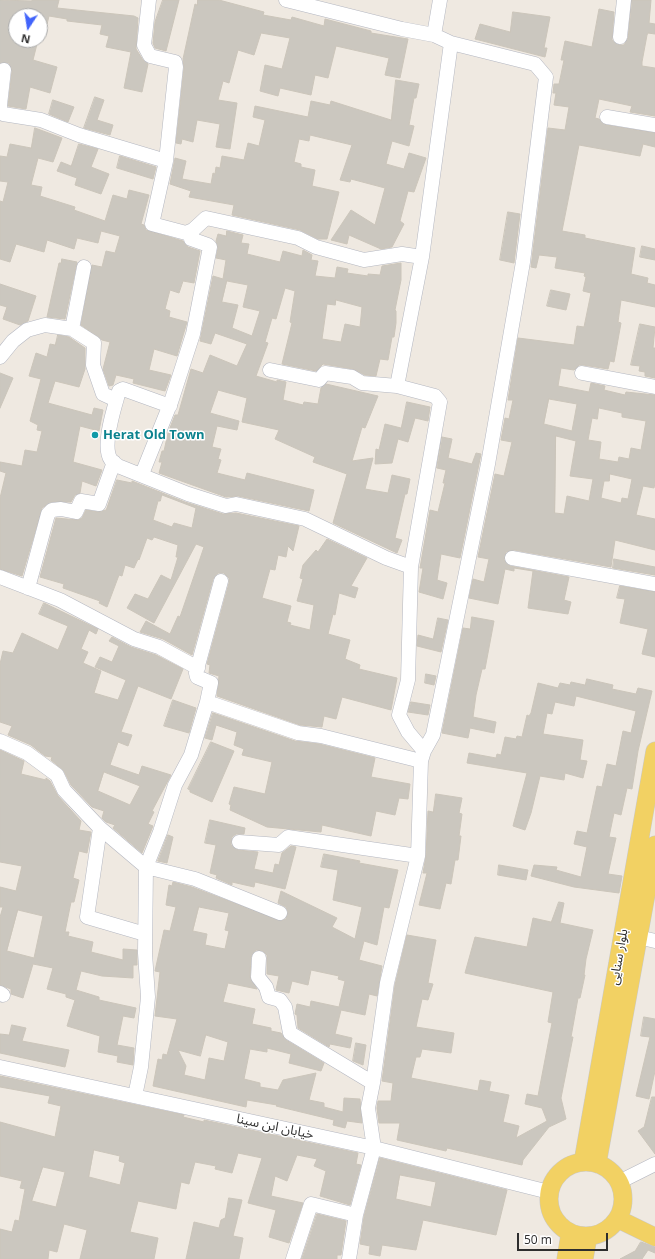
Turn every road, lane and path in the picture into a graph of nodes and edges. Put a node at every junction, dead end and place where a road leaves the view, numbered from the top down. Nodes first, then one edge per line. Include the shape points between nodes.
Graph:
1 (149, 0) edge
2 (286, 0) edge
3 (440, 0) edge
4 (624, 0) edge
5 (434, 35) junction
6 (620, 37) dead end
7 (451, 43) junction
8 (4, 70) dead end
9 (607, 117) dead end
10 (655, 125) edge
11 (166, 162) junction
12 (193, 230) junction
13 (422, 257) junction
14 (84, 267) dead end
15 (72, 329) junction
16 (0, 358) edge
17 (270, 370) dead end
18 (582, 374) dead end
19 (397, 386) junction
20 (655, 387) edge
21 (116, 400) junction
22 (170, 406) junction
23 (114, 462) junction
24 (142, 474) junction
25 (512, 558) dead end
26 (411, 567) junction
27 (0, 577) edge
28 (221, 581) dead end
29 (655, 584) edge
30 (28, 588) junction
31 (198, 668) junction
32 (206, 702) junction
33 (0, 740) edge
34 (655, 751) edge
35 (423, 756) junction
36 (100, 828) junction
37 (239, 842) dead end
38 (655, 844) edge
39 (418, 856) junction
40 (146, 867) junction
41 (280, 913) dead end
42 (145, 934) junction
43 (647, 939) edge
44 (259, 958) dead end
45 (0, 1067) edge
46 (373, 1083) junction
47 (134, 1096) junction
48 (374, 1148) junction
49 (590, 1163) junction
50 (655, 1164) edge
51 (619, 1182) junction
52 (548, 1192) junction
53 (356, 1215) junction
54 (618, 1219) junction
55 (570, 1234) junction
56 (588, 1237) junction
57 (655, 1237) edge
58 (293, 1259) edge
59 (349, 1259) edge
60 (566, 1259) edge
61 (584, 1259) edge

1 - 11 street via 144,45 150,56 175,62 176,67
2 - 5 street
3 - 5 street
4 - 6 street
5 - 7 street
7 - 13 street
7 - 35 street via 535,64 546,77 523,262 490,456 432,735
8 - 11 street via 0,111 4,114 41,120 79,135
9 - 10 street
11 - 12 street via 152,224 186,233
12 - 13 street via 206,218 298,238 364,260 402,254
12 - 22 street via 191,239 210,248 192,334
13 - 19 street
14 - 15 street
15 - 16 street via 45,325 27,330 13,341
15 - 21 street via 94,343 93,364 103,394
17 - 19 street via 319,380 325,373 337,374 352,377 362,383
18 - 20 street
19 - 26 street via 435,396 440,402
21 - 22 street via 118,391 123,389
21 - 23 street via 109,431 108,450
22 - 24 street
23 - 24 street via 118,466
23 - 30 street via 99,504 81,501 76,512 61,509 52,510 48,514
24 - 26 street via 188,494 226,506 236,504 305,519 386,558
25 - 29 street
26 - 35 street via 408,680 399,714
27 - 30 street
28 - 31 street
30 - 31 street via 60,600 134,639 159,647
31 - 32 street via 197,677 211,683
32 - 35 street via 298,734 321,736
32 - 40 street via 192,756 175,785
33 - 36 street via 27,753 57,775 64,790
34 - 49 main road, بلوار سنایی
35 - 39 street
36 - 40 street
36 - 42 street via 87,917
37 - 39 street via 278,845 288,837
38 - 43 main road, بلوار سنایی
39 - 46 street via 387,983
40 - 41 street via 195,879
40 - 42 street
42 - 47 street via 148,997 141,1067
43 - 49 main road, بلوار سنایی
44 - 46 street via 258,977 266,987 269,997 280,1000 285,1007 290,1033
45 - 47 street, خیابان ابن سینا
46 - 48 street via 368,1108
47 - 48 street, خیابان ابن سینا
48 - 52 street, خیابان ابن سینا
48 - 53 street
49 - 51 main road via 614,1174
49 - 52 main road via 565,1168 557,1174
50 - 51 street
51 - 54 main road via 623,1201
52 - 55 main road via 550,1212
53 - 58 street via 311,1204
53 - 59 street
54 - 56 main road via 605,1232
54 - 57 main road
55 - 56 main road
55 - 60 main road
56 - 61 main road

